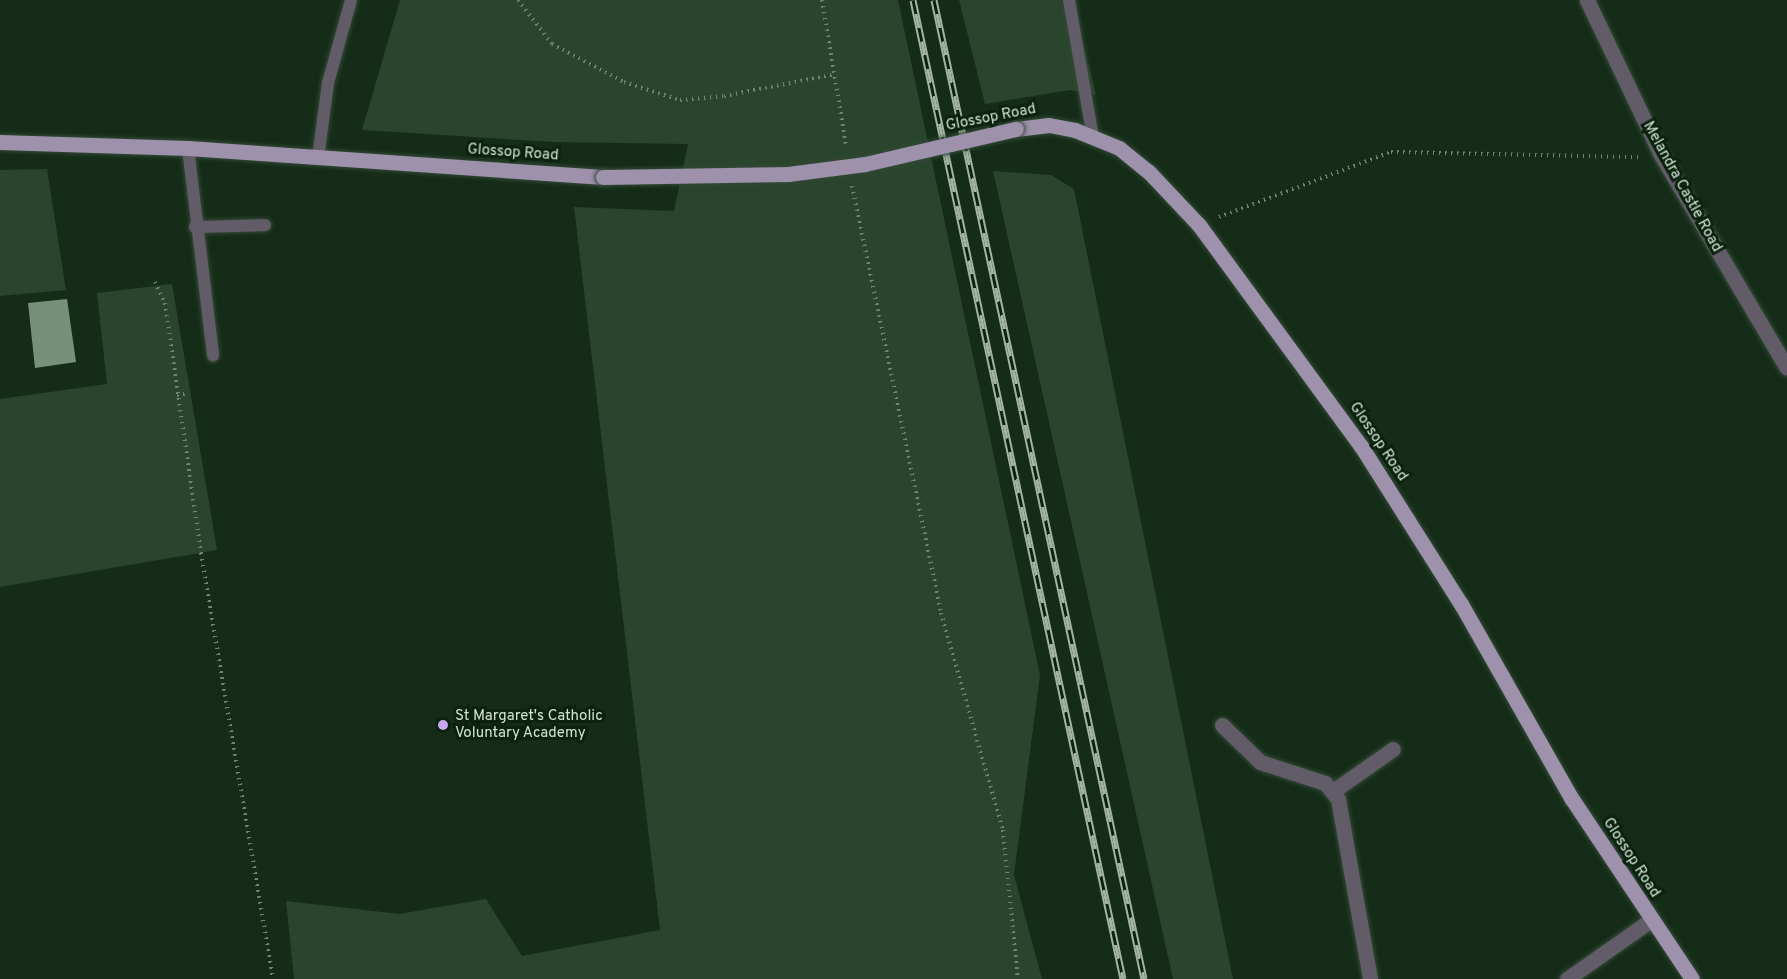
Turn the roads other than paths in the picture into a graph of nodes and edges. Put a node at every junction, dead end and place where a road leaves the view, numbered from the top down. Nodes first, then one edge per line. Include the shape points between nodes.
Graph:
1 (351, 0) edge
2 (1069, 0) edge
3 (1587, 0) edge
4 (1093, 136) junction
5 (0, 142) edge
6 (188, 148) junction
7 (318, 158) junction
8 (265, 225) dead end
9 (195, 227) junction
10 (213, 356) dead end
11 (1787, 368) edge
12 (1222, 725) dead end
13 (1393, 749) dead end
14 (1333, 791) junction
15 (1651, 920) junction
16 (1370, 979) edge
17 (1567, 979) edge
18 (1692, 979) edge

1 - 7 lane via 328,83
2 - 4 lane
3 - 11 street, Melandra Castle Road via 1661,155
4 - 7 main road, Glossop Road, bridge via 1049,125 1016,129 865,165 788,174 603,177
4 - 15 main road, Glossop Road via 1119,148 1149,172 1199,225 1361,446 1461,604 1572,799
5 - 6 main road, Glossop Road
6 - 7 main road, Glossop Road
6 - 9 lane
8 - 9 lane
9 - 10 lane
12 - 14 street via 1260,762 1325,783
13 - 14 street
14 - 16 street via 1342,811
15 - 17 street
15 - 18 main road, Glossop Road

